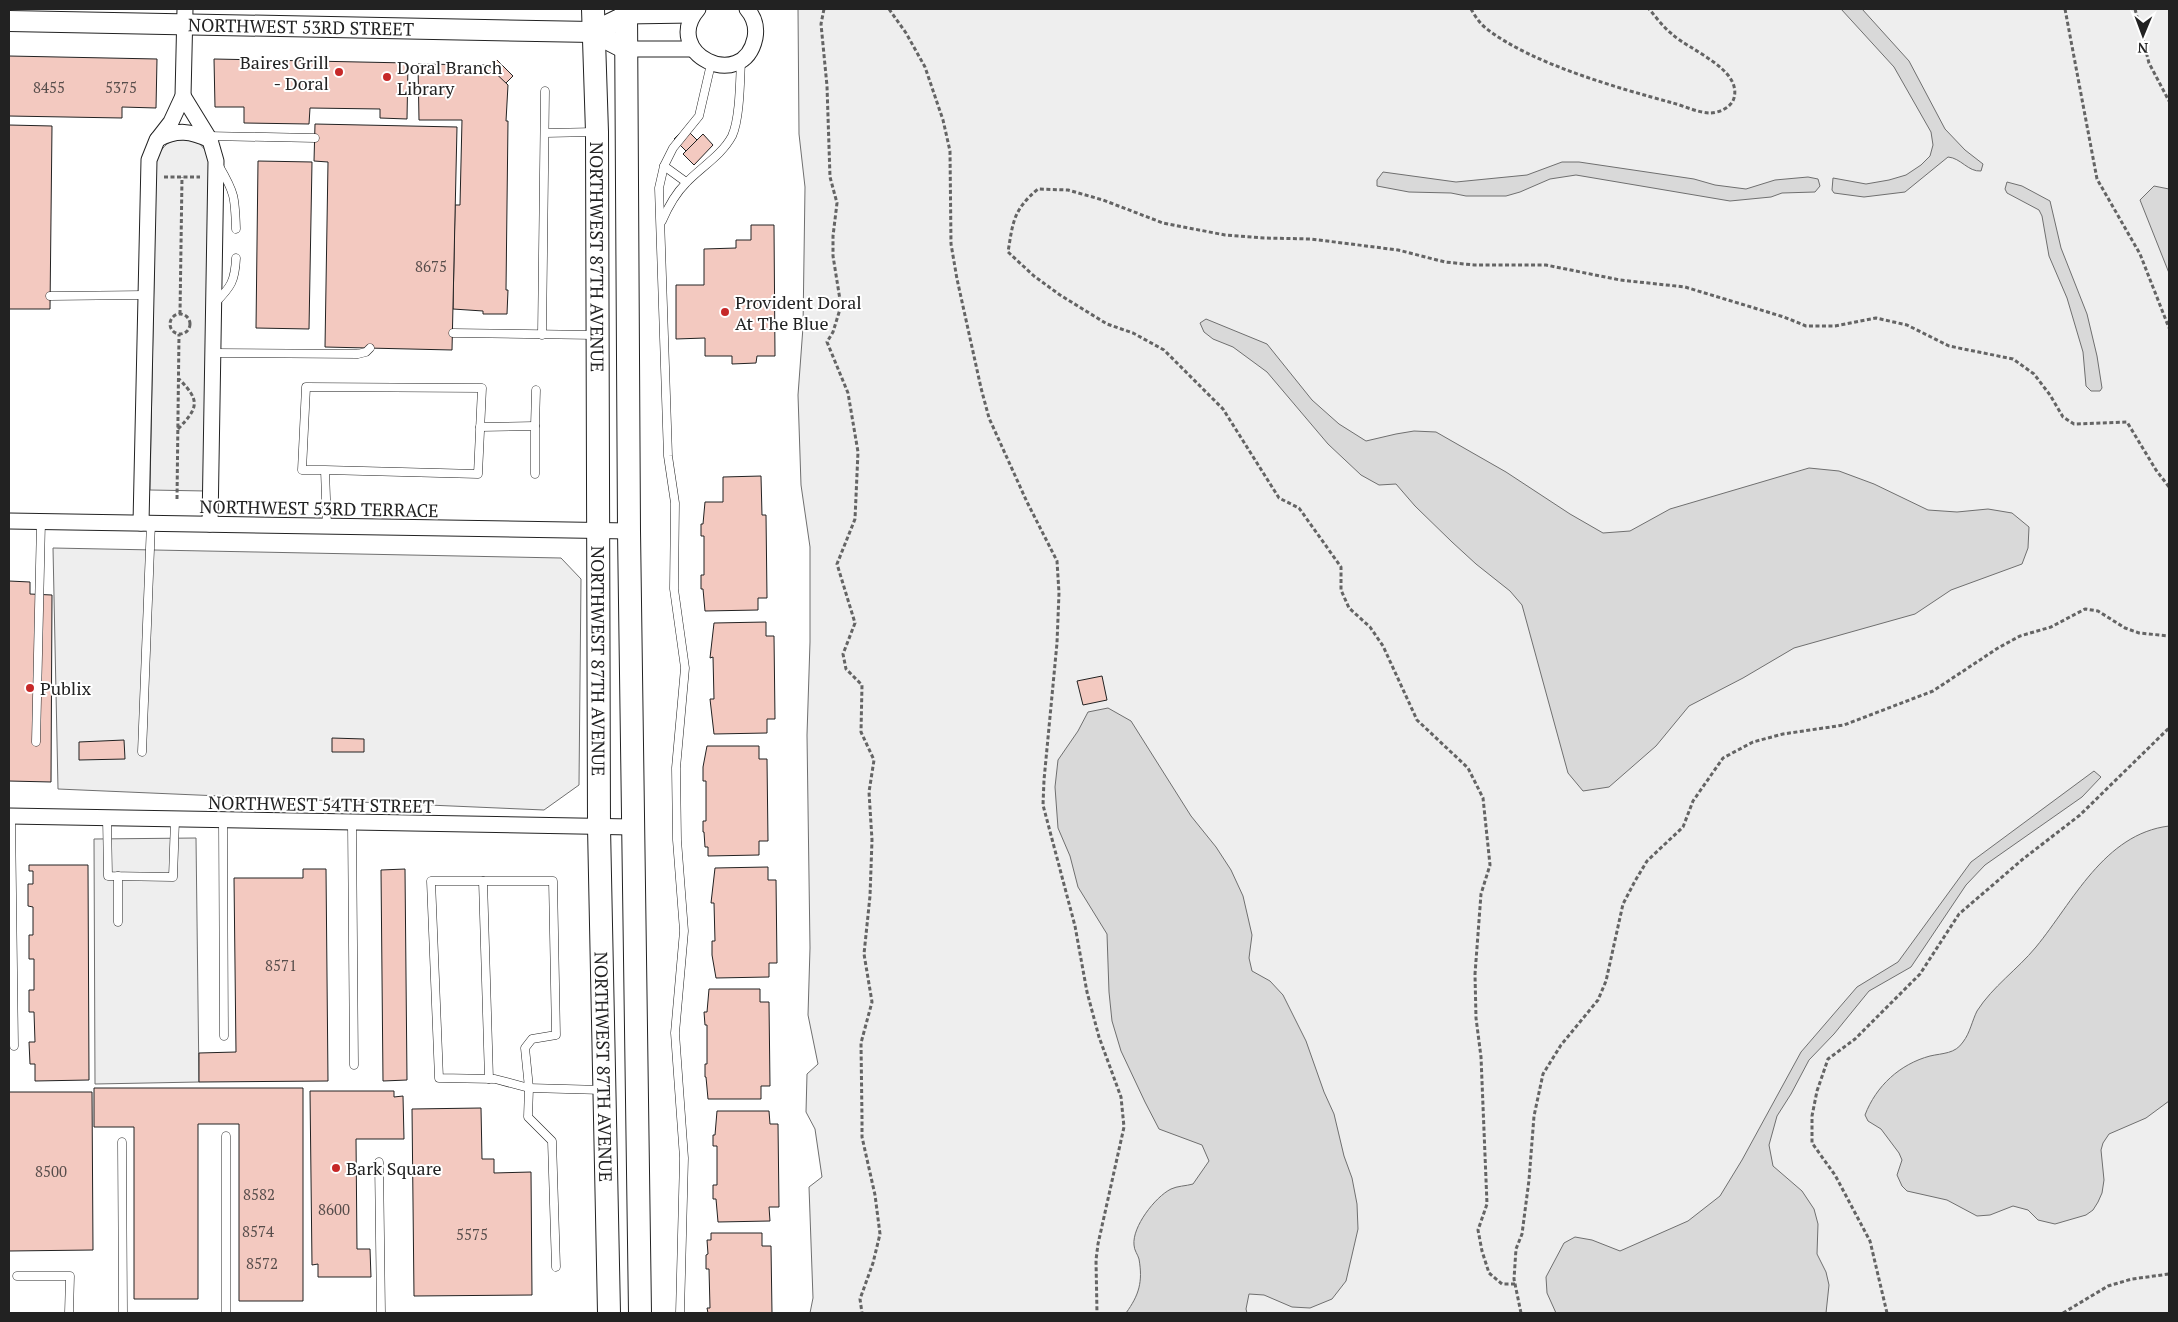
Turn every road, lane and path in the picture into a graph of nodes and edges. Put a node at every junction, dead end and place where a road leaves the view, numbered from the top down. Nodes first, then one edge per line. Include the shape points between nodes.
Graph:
1 (593, 9) edge
2 (747, 9) edge
3 (824, 9) edge
4 (889, 9) edge
5 (1471, 9) edge
6 (1649, 9) edge
7 (2065, 9) edge
8 (2135, 9) edge
9 (695, 12) edge
10 (626, 13) edge
11 (185, 17) edge
12 (9, 21) edge
13 (593, 32) junction
14 (626, 49) junction
15 (693, 49) junction
16 (741, 60) junction
17 (711, 64) junction
18 (545, 91) dead end
19 (183, 96) junction
20 (2169, 101) edge
21 (597, 132) junction
22 (545, 133) junction
23 (209, 138) junction
24 (315, 138) dead end
25 (156, 140) junction
26 (216, 161) junction
27 (664, 166) junction
28 (148, 176) junction
29 (182, 177) junction
30 (216, 178) junction
31 (686, 182) junction
32 (661, 223) junction
33 (236, 229) dead end
34 (236, 258) dead end
35 (50, 296) dead end
36 (146, 296) junction
37 (214, 304) junction
38 (180, 314) junction
39 (2169, 328) edge
40 (453, 332) dead end
41 (179, 334) junction
42 (542, 335) junction
43 (597, 335) junction
44 (370, 348) dead end
45 (213, 353) junction
46 (178, 379) junction
47 (536, 390) dead end
48 (535, 426) junction
49 (480, 427) junction
50 (178, 429) junction
51 (326, 470) junction
52 (535, 474) dead end
53 (2169, 486) edge
54 (177, 498) dead end
55 (9, 521) edge
56 (41, 522) junction
57 (146, 523) junction
58 (210, 524) junction
59 (327, 526) junction
60 (597, 531) junction
61 (629, 531) junction
62 (2169, 636) edge
63 (2169, 728) edge
64 (36, 742) dead end
65 (142, 752) dead end
66 (10, 816) edge
67 (107, 818) junction
68 (175, 820) junction
69 (223, 821) junction
70 (352, 824) junction
71 (600, 827) junction
72 (632, 827) junction
73 (118, 876) junction
74 (483, 881) junction
75 (118, 922) dead end
76 (224, 1036) dead end
77 (14, 1046) dead end
78 (354, 1064) dead end
79 (489, 1079) junction
80 (529, 1088) junction
81 (605, 1090) junction
82 (226, 1136) dead end
83 (122, 1142) dead end
84 (379, 1162) dead end
85 (556, 1267) dead end
86 (2169, 1274) edge
87 (17, 1276) dead end
88 (1515, 1284) junction
89 (69, 1313) edge
90 (123, 1313) edge
91 (226, 1313) edge
92 (381, 1313) edge
93 (609, 1313) edge
94 (640, 1313) edge
95 (680, 1313) edge
96 (862, 1313) edge
97 (1096, 1313) edge
98 (1521, 1313) edge
99 (1886, 1313) edge
100 (2063, 1313) edge

1 - 13 main road, NORTHWEST 87TH AVENUE
2 - 16 street via 755,21 756,33 754,44
3 - 96 path via 821,24 830,177 838,203 833,256 841,306 827,342 848,393 858,452 855,519 838,564 855,623 843,654 846,669 862,685 861,732 874,760 869,792 872,840 864,954 872,1002 861,1043 860,1075 862,1137 876,1195 880,1234 860,1300
4 - 97 path via 925,66 943,120 950,151 952,244 957,279 989,418 1057,561 1057,643 1043,805 1075,926 1087,992 1121,1098 1124,1127 1098,1244
5 - 6 path via 1487,29 1544,61 1650,97 1710,113 1725,109 1734,99 1735,86 1727,74 1710,58 1671,34
7 - 39 path via 2097,179 2140,254
8 - 20 path via 2149,63
9 - 10 street
9 - 15 street via 689,26
10 - 13 street, NORTHWEST 53RD STREET
10 - 14 main road, NORTHWEST 87TH AVENUE
11 - 12 street, NORTHWEST 53RD STREET
11 - 13 street, NORTHWEST 53RD STREET
11 - 19 street
13 - 14 street, NORTHWEST 53RD STREET
13 - 21 main road, NORTHWEST 87TH AVENUE
14 - 15 street
14 - 61 main road, NORTHWEST 87TH AVENUE
15 - 17 street
16 - 17 street via 729,65
16 - 31 lane via 738,108 732,136
17 - 27 lane via 699,116 673,148
18 - 22 lane
19 - 23 street
19 - 25 street via 171,122
21 - 22 lane
21 - 43 main road, NORTHWEST 87TH AVENUE
22 - 42 lane
23 - 24 lane
23 - 25 street via 187,131 167,134
23 - 26 street
25 - 28 street
26 - 30 street
26 - 33 lane via 235,197
27 - 31 lane
27 - 32 lane via 659,188
28 - 29 path
28 - 36 street
29 - 30 path
29 - 38 path
30 - 37 street
31 - 32 lane via 672,199
32 - 95 lane via 668,456 675,504 674,589 686,668 676,768 677,840 684,931 675,1033 684,1158
34 - 37 lane via 235,277 228,291
35 - 36 lane
36 - 57 street
37 - 45 street
38 - 41 path via 172,317 169,323
38 - 41 path via 190,323 186,332
40 - 42 lane
41 - 46 path
42 - 43 lane
43 - 60 main road, NORTHWEST 87TH AVENUE
44 - 45 lane via 358,354
45 - 58 street
46 - 50 path
46 - 50 path via 194,398 193,413
47 - 48 lane
48 - 49 lane
48 - 52 lane
49 - 51 lane via 478,474
49 - 51 lane via 482,388 306,387 302,470
50 - 54 path
51 - 59 lane
53 - 88 path via 2127,422 2074,424 2062,417 2034,374 2013,359 1948,346 1907,325 1876,318 1835,326 1806,326 1685,287 1620,280 1546,266 1445,262 1398,250 1311,239 1225,235 1162,223 1068,190 1038,189 1023,202 1013,223 1008,252 1060,295 1107,324 1164,350 1223,409 1279,498 1299,508 1341,567 1341,590 1349,608 1370,627 1383,646 1417,720 1468,768 1482,798 1490,865 1481,894 1474,974 1487,1204 1478,1230 1489,1273 1502,1284
55 - 56 street, NORTHWEST 53RD TERRACE
56 - 57 street, NORTHWEST 53RD TERRACE
56 - 64 lane
57 - 58 street, NORTHWEST 53RD TERRACE
57 - 65 lane
58 - 59 street, NORTHWEST 53RD TERRACE
59 - 60 street, NORTHWEST 53RD TERRACE
60 - 61 street, NORTHWEST 53RD TERRACE
60 - 71 main road, NORTHWEST 87TH AVENUE
61 - 72 main road, NORTHWEST 87TH AVENUE
62 - 88 path via 2138,633 2098,611 2085,609 2050,627 2020,636 1933,691 1844,725 1753,742 1723,758 1693,801 1683,827 1647,861 1635,881 1622,904 1606,981 1598,1000 1561,1045 1543,1074 1534,1116 1522,1234 1516,1249
63 - 99 path via 2080,815 1959,914 1920,974 1855,1039 1828,1059 1812,1116 1812,1143 1835,1175 1870,1241
66 - 67 street, NORTHWEST 54TH STREET
66 - 77 lane
67 - 68 street, NORTHWEST 54TH STREET
67 - 73 lane via 108,876
68 - 69 street, NORTHWEST 54TH STREET
68 - 73 lane via 173,877
69 - 70 street, NORTHWEST 54TH STREET
69 - 76 lane
70 - 71 street, NORTHWEST 54TH STREET
70 - 78 lane
71 - 72 street, NORTHWEST 54TH STREET
71 - 81 main road, NORTHWEST 87TH AVENUE
72 - 94 main road, NORTHWEST 87TH AVENUE
73 - 75 lane
74 - 79 lane
74 - 79 lane via 431,882 439,1078
74 - 80 lane via 553,881 556,1035 532,1039 525,1048
79 - 80 lane
80 - 81 lane
80 - 85 lane via 528,1117 552,1141
81 - 93 main road, NORTHWEST 87TH AVENUE
82 - 91 lane
83 - 90 lane
84 - 92 lane
86 - 100 path via 2108,1286
87 - 89 lane via 70,1276
88 - 98 path

